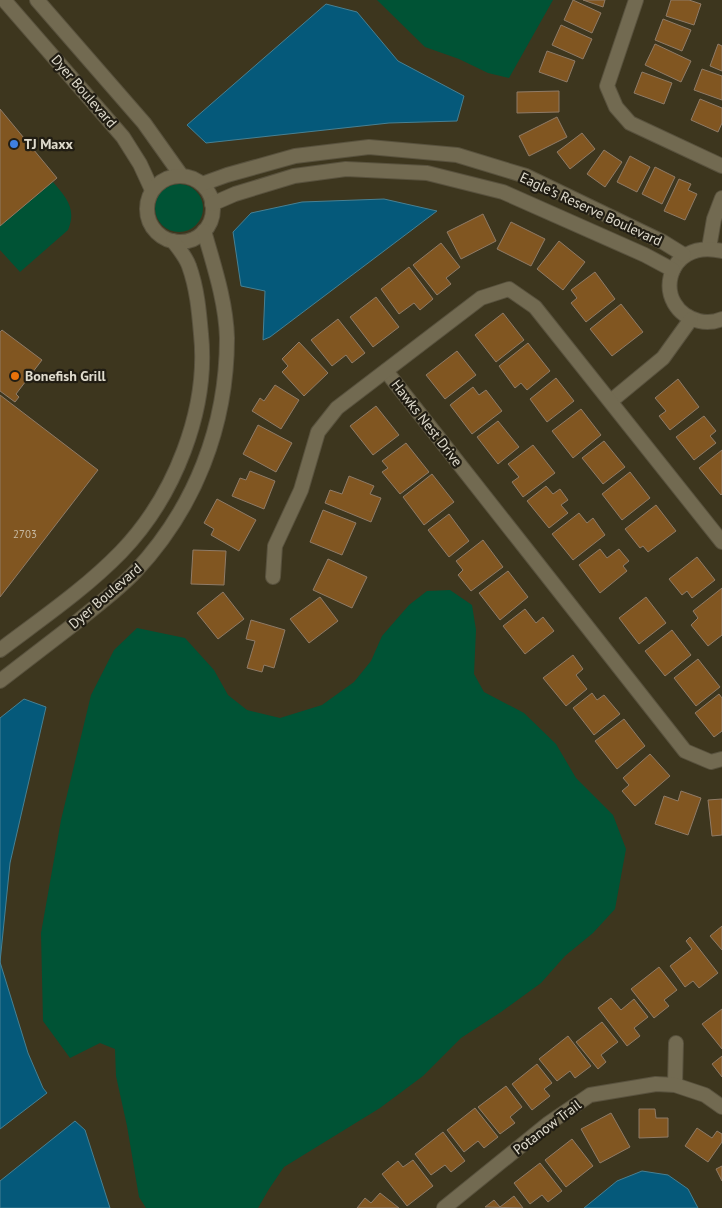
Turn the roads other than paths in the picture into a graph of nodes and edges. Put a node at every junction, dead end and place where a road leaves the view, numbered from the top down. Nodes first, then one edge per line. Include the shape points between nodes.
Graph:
1 (4, 0) edge
2 (37, 0) edge
3 (636, 0) edge
4 (722, 166) edge
5 (181, 175) junction
6 (202, 184) junction
7 (152, 190) junction
8 (722, 198) edge
9 (212, 204) junction
10 (204, 231) junction
11 (172, 241) junction
12 (716, 249) edge
13 (684, 256) junction
14 (673, 270) junction
15 (691, 319) junction
16 (722, 319) edge
17 (386, 370) junction
18 (611, 402) junction
19 (722, 542) edge
20 (274, 577) dead end
21 (0, 650) edge
22 (0, 681) edge
23 (722, 759) edge
24 (676, 1044) dead end
25 (675, 1085) junction
26 (722, 1107) edge
27 (444, 1208) edge

1 - 7 street, Dyer Boulevard via 123,137
2 - 5 street, Dyer Boulevard via 144,123
3 - 4 street via 607,86 616,107 630,123
5 - 6 street
5 - 7 street via 160,182
6 - 9 street
6 - 13 street, Eagle's Reserve Boulevard via 295,156 369,147 457,155 526,176 663,242
7 - 11 street via 146,214 154,231
8 - 12 street via 714,219
9 - 10 street via 210,223
9 - 14 street, Eagle's Reserve Boulevard via 294,176 346,170 426,174 503,192
10 - 11 street via 184,242
10 - 22 street, Dyer Boulevard via 221,294 227,337 224,390 210,450 191,493 163,540 134,573 106,599
11 - 21 street, Dyer Boulevard via 189,265 199,309 203,348 199,398 188,441 166,489 122,551
12 - 13 street via 692,251
13 - 14 street
14 - 15 street via 670,292 678,308
15 - 16 street via 705,323
15 - 18 street via 663,358
17 - 18 street, Hawks Nest Drive via 481,298 509,289 535,307
17 - 20 street via 337,408 318,432 302,490 275,546
17 - 23 street, Hawks Nest Drive via 685,751 711,762
18 - 19 street, Hawks Nest Drive
24 - 25 street
25 - 26 street, Potanow Trail via 705,1095
25 - 27 street, Potanow Trail via 656,1084 590,1095 549,1123

